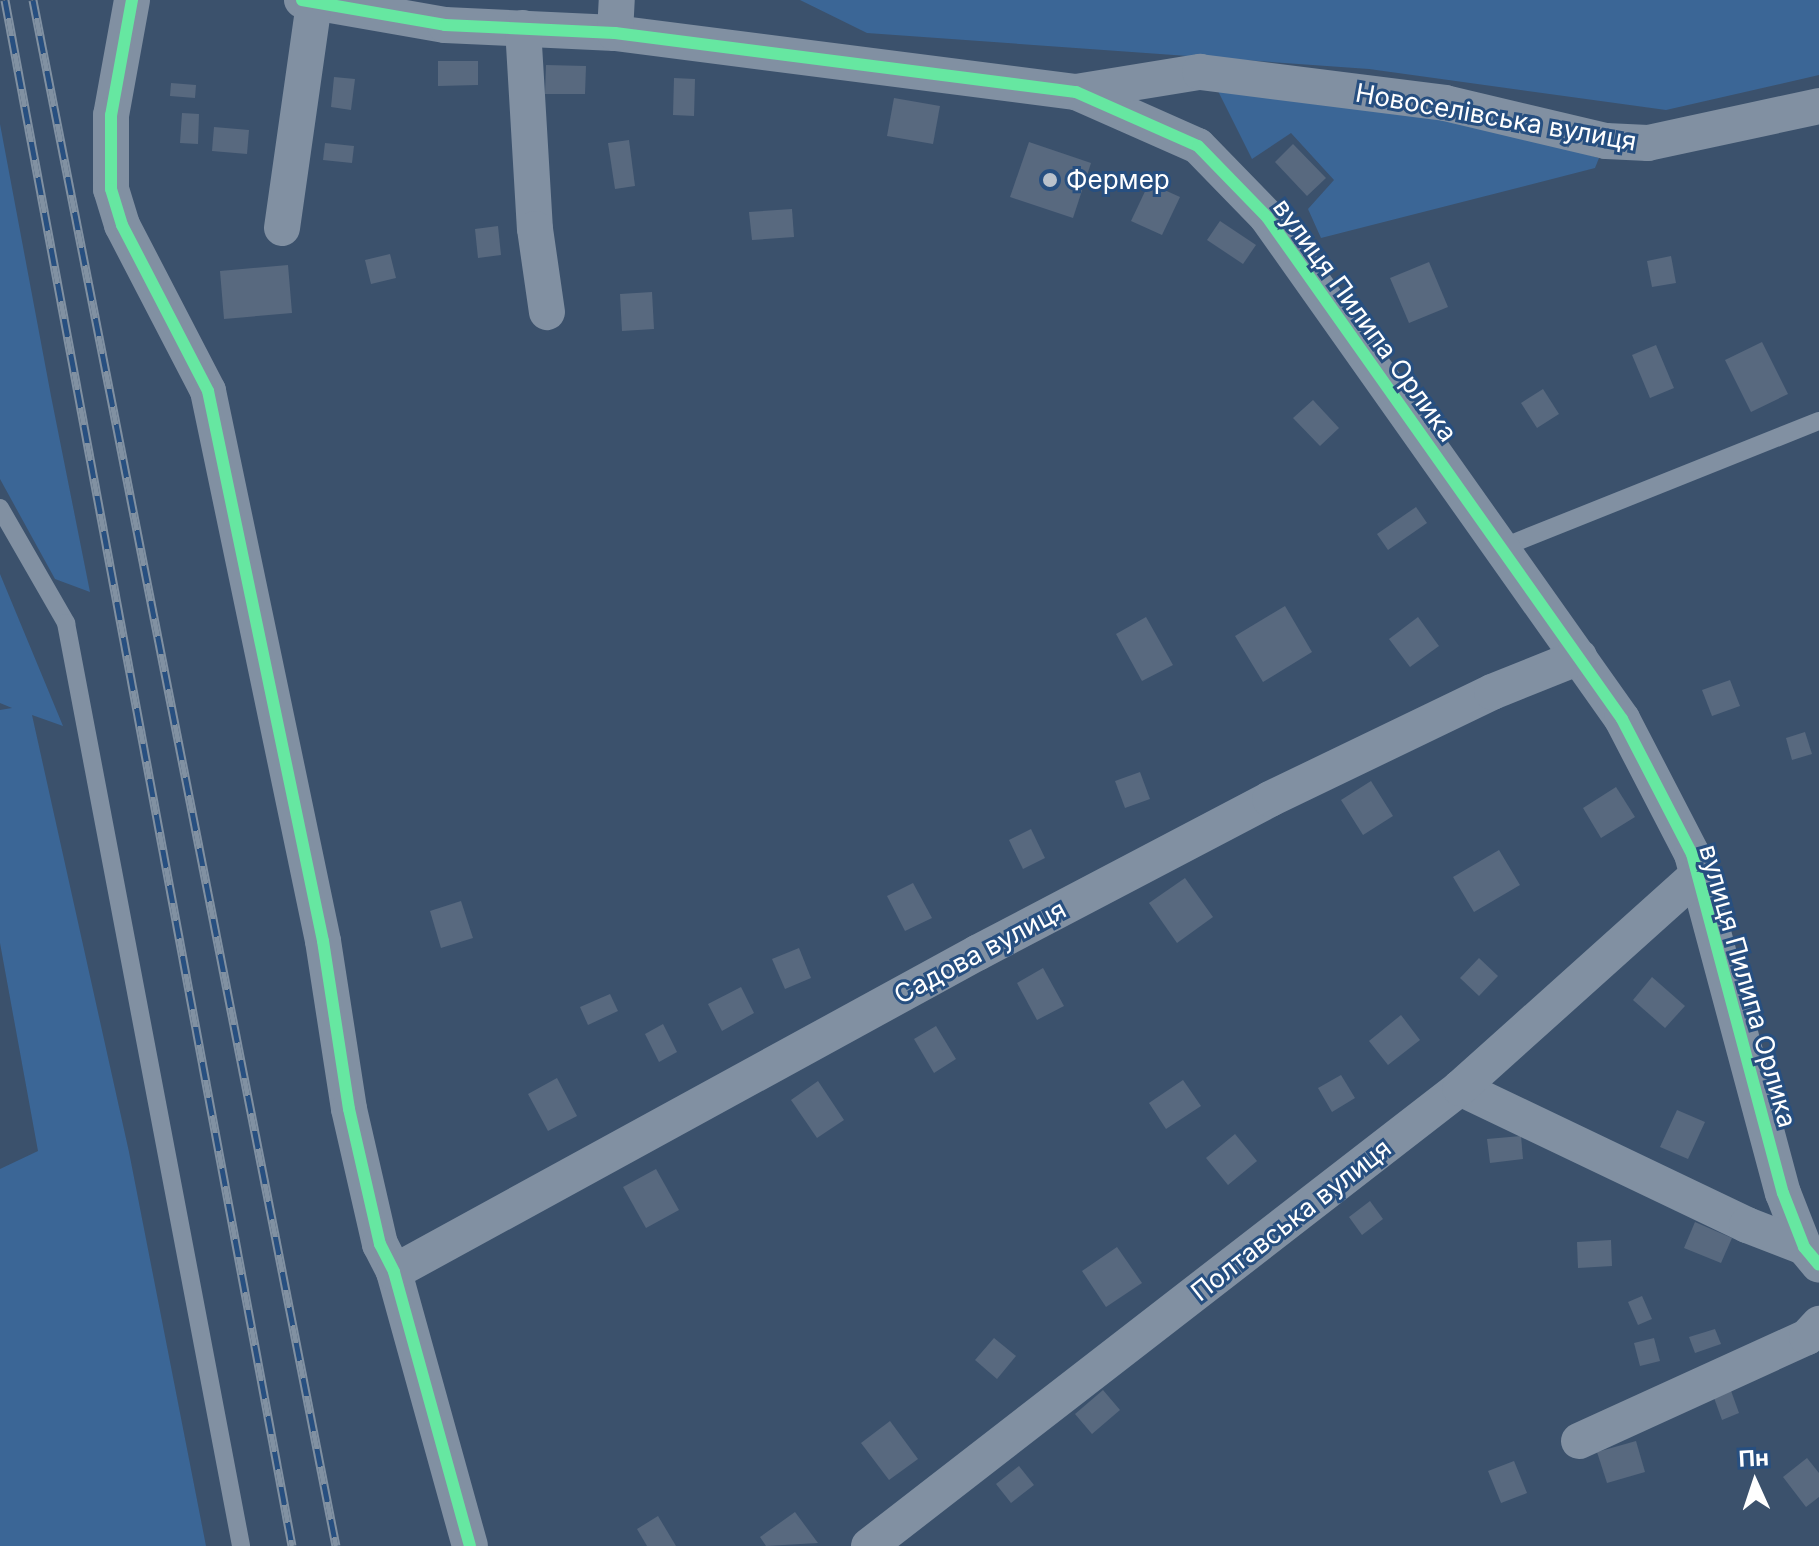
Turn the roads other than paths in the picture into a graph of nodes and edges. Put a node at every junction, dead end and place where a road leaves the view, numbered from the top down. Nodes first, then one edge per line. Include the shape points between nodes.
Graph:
1 (132, 0) edge
2 (308, 2) edge
3 (616, 16) edge
4 (523, 28) junction
5 (1076, 92) junction
6 (1819, 106) edge
7 (282, 228) dead end
8 (547, 312) dead end
9 (1819, 421) edge
10 (0, 508) edge
11 (1501, 548) junction
12 (1579, 657) junction
13 (1697, 875) junction
14 (1460, 1088) junction
15 (1811, 1256) edge
16 (394, 1272) junction
17 (1819, 1324) edge
18 (1579, 1441) dead end
19 (241, 1546) edge
20 (470, 1546) edge
21 (869, 1546) edge

1 - 16 street via 111,115 111,189 122,225 208,391 323,941 349,1109 380,1244
2 - 4 street, вулиця Пилипа Орлика via 445,25
2 - 7 street
3 - 4 street, вулиця Пилипа Орлика
3 - 5 street, вулиця Пилипа Орлика
4 - 8 street via 535,229
5 - 6 street, Новоселівська вулиця via 1200,72 1445,103 1606,141 1648,143
5 - 11 street, вулиця Пилипа Орлика via 1198,146 1267,217
9 - 11 lane
10 - 19 lane via 66,623
11 - 12 street, вулиця Пилипа Орлика
12 - 13 street, вулиця Пилипа Орлика via 1622,719 1692,854
12 - 16 street, Садова вулиця via 1492,692 1270,799
13 - 14 street, Полтавська вулиця
13 - 15 street, вулиця Пилипа Орлика via 1783,1193
14 - 15 street
14 - 21 street, Полтавська вулиця
16 - 20 street
17 - 18 street via 1807,1337

